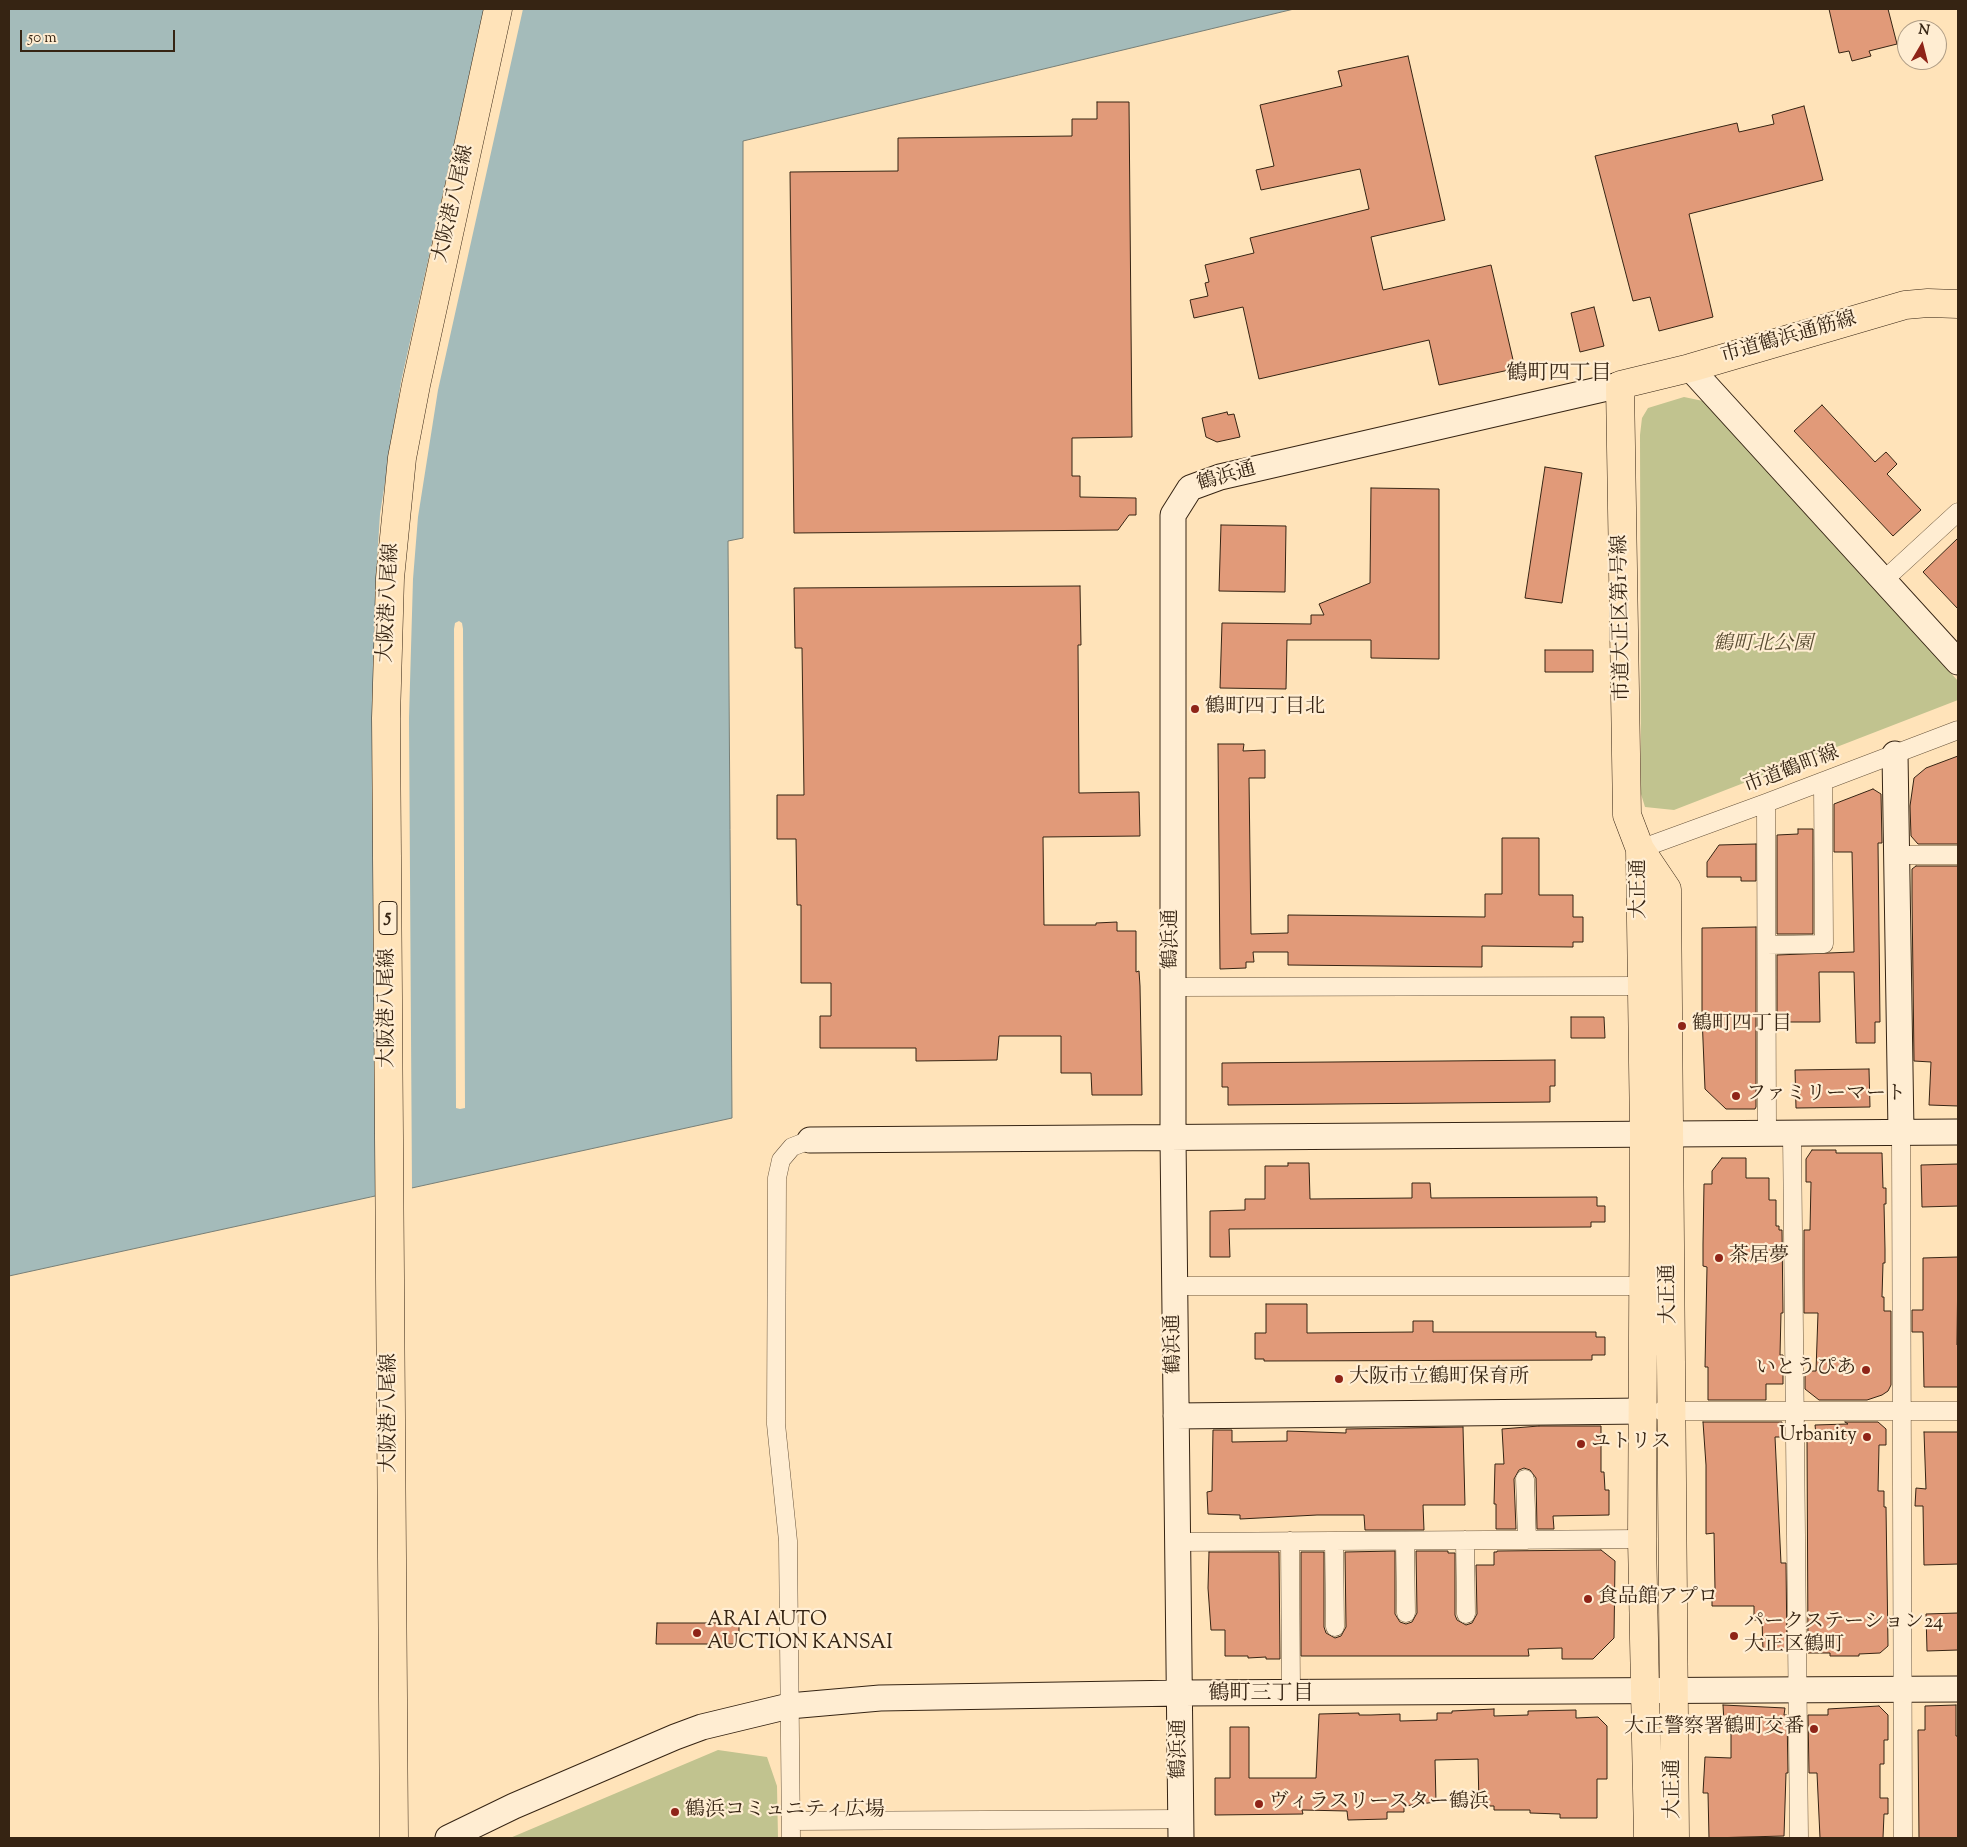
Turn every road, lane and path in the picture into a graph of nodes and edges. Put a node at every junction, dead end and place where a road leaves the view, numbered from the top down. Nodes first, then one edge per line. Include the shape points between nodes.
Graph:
1 (498, 9) edge
2 (1958, 293) edge
3 (1928, 302) junction
4 (1958, 304) edge
5 (1690, 368) junction
6 (1620, 385) junction
7 (1958, 512) edge
8 (1884, 580) junction
9 (1958, 662) edge
10 (1958, 730) edge
11 (1895, 754) junction
12 (1823, 782) junction
13 (1766, 804) junction
14 (1640, 848) junction
15 (1897, 855) junction
16 (1958, 855) edge
17 (1767, 945) junction
18 (1641, 986) junction
19 (1174, 988) junction
20 (1767, 1132) junction
21 (1901, 1132) junction
22 (1958, 1132) edge
23 (1792, 1133) junction
24 (1656, 1134) junction
25 (1173, 1138) junction
26 (810, 1140) joint
27 (1174, 1286) junction
28 (1644, 1286) junction
29 (1644, 1411) junction
30 (1671, 1411) junction
31 (1795, 1411) junction
32 (1900, 1411) junction
33 (1958, 1411) edge
34 (1176, 1416) junction
35 (1525, 1479) dead end
36 (1465, 1540) junction
37 (1526, 1540) junction
38 (1642, 1540) junction
39 (1290, 1541) junction
40 (1334, 1541) junction
41 (1406, 1541) junction
42 (1178, 1542) junction
43 (1406, 1613) dead end
44 (1466, 1614) dead end
45 (1334, 1627) dead end
46 (1676, 1689) junction
47 (1799, 1689) junction
48 (1902, 1689) junction
49 (1958, 1689) edge
50 (1645, 1690) junction
51 (1291, 1692) junction
52 (1181, 1693) junction
53 (789, 1706) junction
54 (791, 1820) junction
55 (1182, 1829) edge
56 (394, 1838) edge
57 (448, 1838) edge
58 (791, 1838) edge
59 (1648, 1838) edge
60 (1675, 1838) edge
61 (1799, 1838) edge
62 (1903, 1838) edge

1 - 56 main road, 大阪港八尾線 / 5 via 410,413 402,458 390,578 386,718
2 - 3 street
3 - 4 main road, 市道鶴浜通筋線
3 - 5 main road, 市道鶴浜通筋線 via 1905,305
5 - 6 main road, 市道鶴浜通筋線
5 - 8 street
6 - 14 main road, 市道大正区第1号線 via 1627,815
6 - 19 street, 鶴浜通 via 1220,476 1190,488 1173,515
7 - 8 street
8 - 9 street
10 - 11 street, 市道鶴町線
11 - 12 street, 市道鶴町線
11 - 15 street
12 - 13 street, 市道鶴町線
12 - 17 street via 1824,944
13 - 14 street, 市道鶴町線
13 - 17 street
14 - 18 main road, 大正通
14 - 24 main road, 大正通 via 1667,889
15 - 16 street
15 - 21 street
17 - 20 street
18 - 19 street
18 - 24 main road, 大正通
19 - 25 street, 鶴浜通
20 - 23 street
20 - 24 street
21 - 22 street
21 - 23 street
21 - 32 street
23 - 31 street
24 - 25 street
24 - 28 main road, 大正通
24 - 30 main road, 大正通
25 - 26 street
25 - 27 street, 鶴浜通
26 - 53 street via 792,1147 781,1160 777,1178 776,1424 788,1541
27 - 28 street
27 - 34 street, 鶴浜通
28 - 29 main road, 大正通
29 - 30 street
29 - 34 street
29 - 38 main road, 大正通
30 - 31 street
30 - 46 main road, 大正通
31 - 32 street
31 - 47 street
32 - 33 street
32 - 48 street
34 - 42 street, 鶴浜通
35 - 37 street
36 - 37 street
36 - 41 street
36 - 44 street
37 - 38 street
38 - 50 main road, 大正通
39 - 40 street
39 - 42 street
39 - 51 street
40 - 41 street
40 - 45 street
41 - 43 street
42 - 52 street, 鶴浜通
46 - 47 street
46 - 50 street
46 - 60 main road, 大正通
47 - 48 street
47 - 61 street
48 - 49 street
48 - 62 street
50 - 51 street
50 - 59 main road, 大正通
51 - 52 street
52 - 53 street via 880,1698
52 - 55 street, 鶴浜通
53 - 54 street
53 - 57 street via 674,1737
54 - 55 street
54 - 58 street

